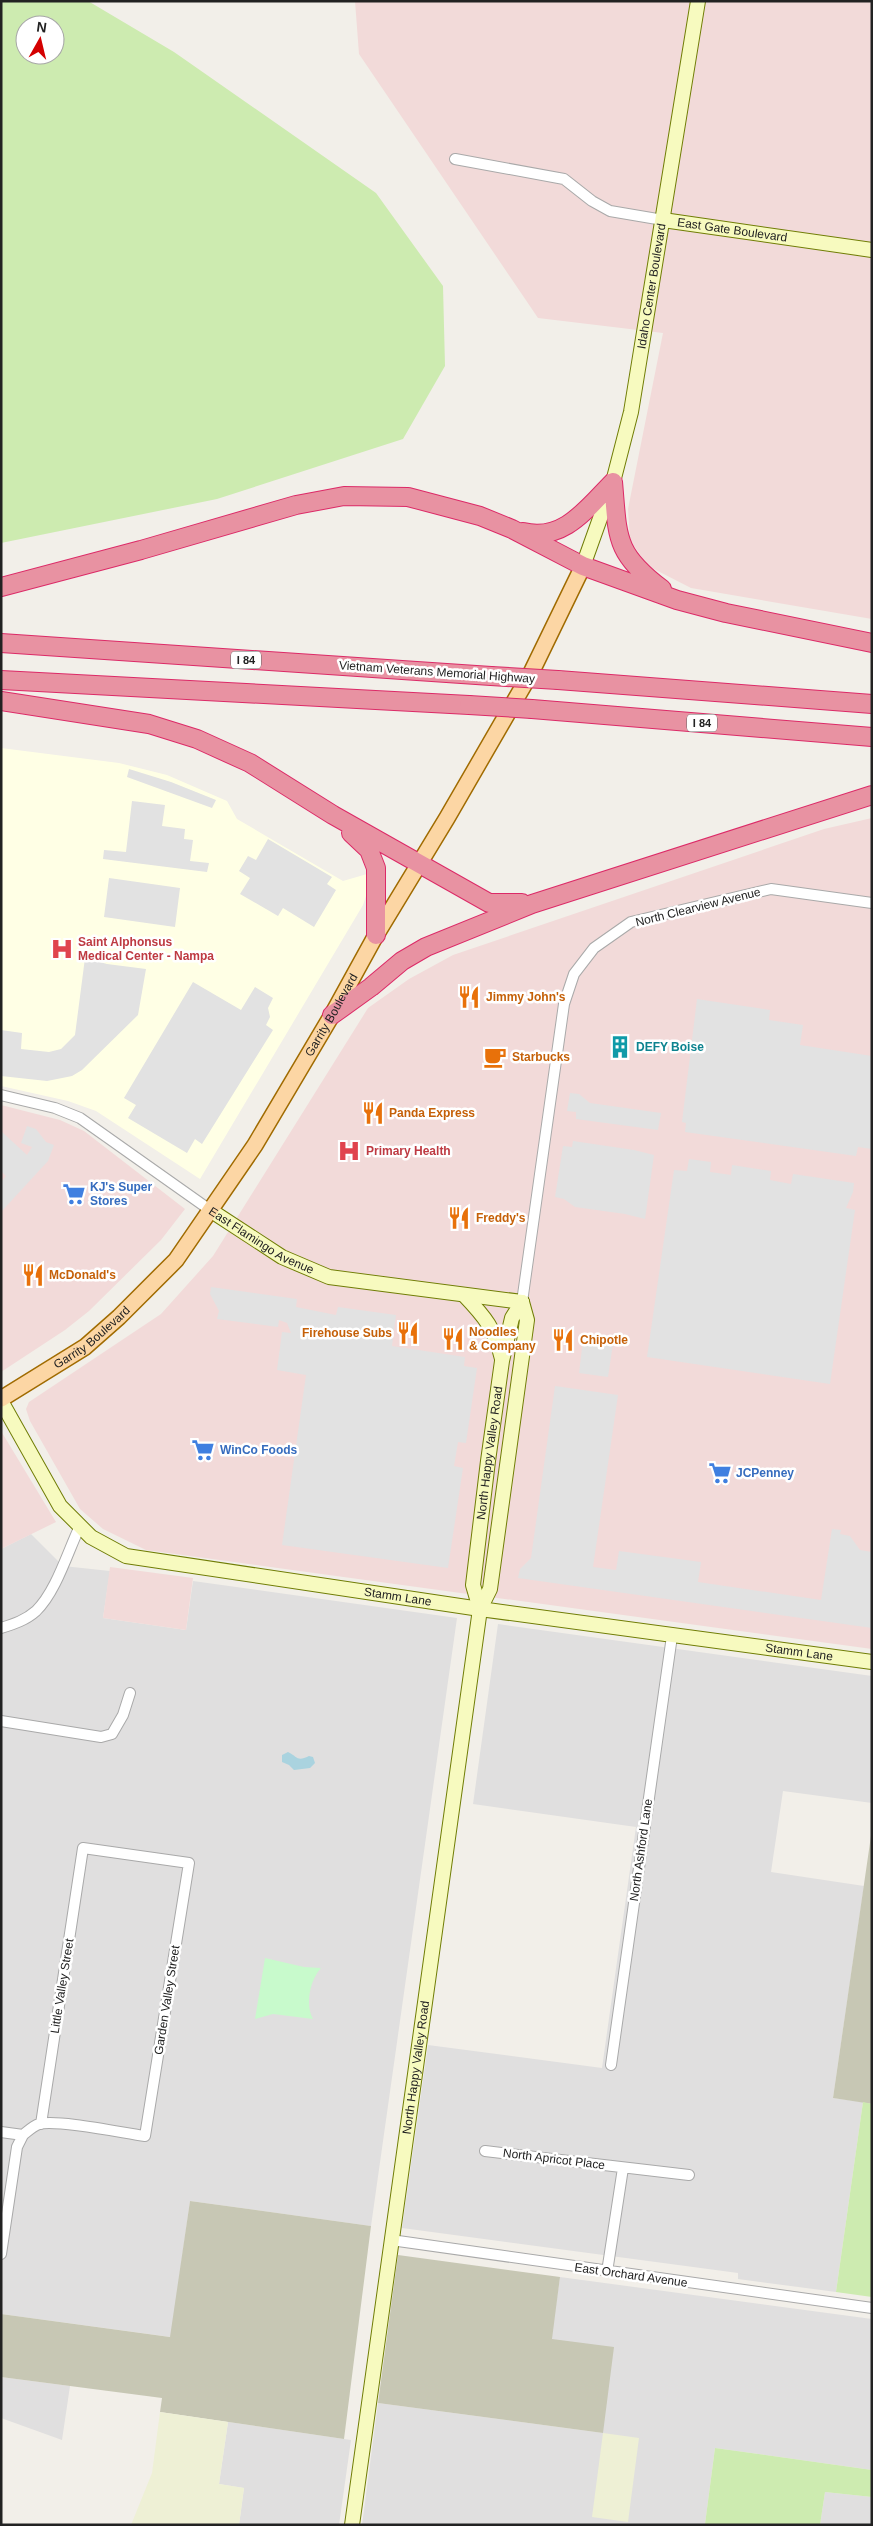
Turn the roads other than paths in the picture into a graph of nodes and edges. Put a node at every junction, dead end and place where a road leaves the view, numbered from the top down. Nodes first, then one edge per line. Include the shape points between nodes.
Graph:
1 (698, 1) edge
2 (455, 159) dead end
3 (663, 220) junction
4 (872, 250) edge
5 (613, 482) junction
6 (512, 529) junction
7 (583, 566) junction
8 (1, 587) edge
9 (677, 600) junction
10 (872, 642) edge
11 (1, 643) edge
12 (1, 680) edge
13 (1, 701) edge
14 (872, 704) edge
15 (872, 737) edge
16 (872, 795) edge
17 (333, 815) junction
18 (419, 864) junction
19 (872, 903) edge
20 (532, 904) junction
21 (376, 935) junction
22 (564, 1004) joint
23 (332, 1015) junction
24 (1, 1095) edge
25 (210, 1210) junction
26 (464, 1295) junction
27 (522, 1302) junction
28 (502, 1361) junction
29 (1, 1400) edge
30 (80, 1526) junction
31 (480, 1609) junction
32 (1, 1628) edge
33 (672, 1636) junction
34 (872, 1662) edge
35 (130, 1693) dead end
36 (1, 1721) edge
37 (189, 1863) joint
38 (611, 2065) dead end
39 (41, 2124) junction
40 (1, 2132) edge
41 (23, 2135) junction
42 (485, 2151) dead end
43 (622, 2168) junction
44 (689, 2175) dead end
45 (391, 2240) junction
46 (1, 2254) edge
47 (607, 2272) junction
48 (872, 2308) edge
49 (352, 2525) edge

1 - 3 main road, Idaho Center Boulevard
2 - 3 street, East Gate Boulevard via 564,179 610,211
3 - 4 main road, East Gate Boulevard
3 - 5 main road, Idaho Center Boulevard via 631,412
5 - 6 highway via 562,530 533,534
5 - 7 main road, Idaho Center Boulevard
5 - 9 highway via 618,527 625,553 638,571
6 - 7 highway
6 - 8 highway via 408,496 344,496 252,516 142,550
7 - 9 highway
7 - 18 main road, Garrity Boulevard via 532,671
9 - 10 highway
11 - 14 highway, Vietnam Veterans Memorial Highway / I 84, bridge
12 - 15 highway, I 84, bridge via 532,709
13 - 17 highway via 149,724 197,740 250,763
16 - 20 highway
17 - 18 highway
17 - 21 highway via 369,850 376,868
18 - 20 highway via 489,903
18 - 21 main road, Garrity Boulevard
19 - 22 street, North Clearview Avenue via 771,889 631,922 594,948 574,974
20 - 23 highway via 426,947 402,961
21 - 23 main road, Garrity Boulevard
22 - 27 street, North Happy Valley Road
23 - 25 main road, Garrity Boulevard via 255,1145
24 - 25 street, East Flamingo Avenue via 55,1108 80,1118
25 - 26 main road, East Flamingo Avenue via 282,1256 329,1278
25 - 29 main road, Garrity Boulevard via 176,1260 119,1317 84,1347
26 - 27 main road, East Flamingo Avenue
26 - 28 main road via 490,1324 497,1337
27 - 28 main road, North Happy Valley Road via 512,1318
27 - 31 main road, North Happy Valley Road via 527,1320 490,1589
28 - 31 main road, North Happy Valley Road via 473,1585
29 - 30 main road, Stamm Lane via 60,1506
30 - 31 main road, Stamm Lane via 91,1537 126,1556
30 - 32 street via 48,1596 36,1611 20,1622
31 - 33 main road, Stamm Lane
31 - 45 main road, North Happy Valley Road
33 - 34 main road, Stamm Lane
33 - 38 street, North Ashford Lane
35 - 36 street via 112,1734 101,1737
37 - 39 street, Garden Valley Street via 145,2136 64,2124
37 - 39 street, Little Valley Street via 82,1848
39 - 41 street
40 - 41 street
41 - 46 street via 16,2147
42 - 43 street, North Apricot Place
43 - 44 street, North Apricot Place
43 - 47 street, North Apricot Place
45 - 47 street, East Orchard Avenue
45 - 49 main road, North Happy Valley Road
47 - 48 street, East Orchard Avenue

